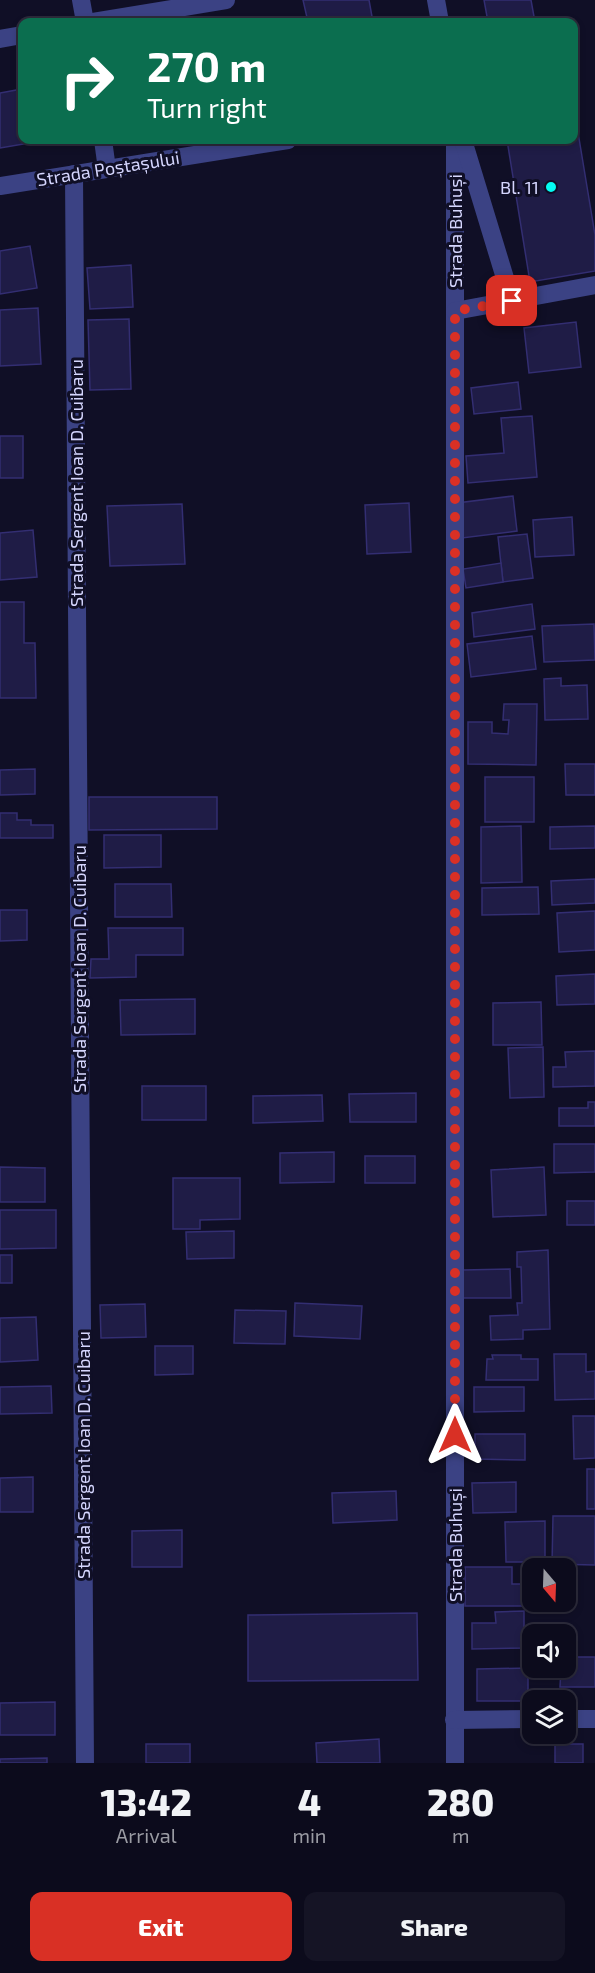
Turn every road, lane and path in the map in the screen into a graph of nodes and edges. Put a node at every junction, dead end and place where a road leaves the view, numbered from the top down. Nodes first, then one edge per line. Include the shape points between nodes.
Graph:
1 (81, 0) edge
2 (226, 0) edge
3 (436, 0) edge
4 (84, 18) edge
5 (117, 18) edge
6 (439, 18) edge
7 (18, 36) edge
8 (0, 39) edge
9 (104, 144) edge
10 (263, 144) edge
11 (455, 144) edge
12 (464, 144) edge
13 (107, 169) junction
14 (74, 174) junction
15 (0, 186) edge
16 (595, 285) edge
17 (512, 301) junction
18 (455, 311) junction
19 (522, 1719) edge
20 (576, 1719) edge
21 (595, 1719) edge
22 (454, 1720) junction
23 (85, 1763) edge
24 (455, 1763) edge

1 - 4 street
2 - 5 street
3 - 6 street
7 - 8 street
9 - 13 street
10 - 13 street, Strada Poștașului
11 - 18 street, Strada Buhuși
12 - 17 street
13 - 14 street, Strada Poștașului
14 - 15 street, Strada Poștașului
14 - 23 street, Strada Sergent Ioan D. Cuibaru
16 - 17 street
17 - 18 street
18 - 22 street, Strada Buhuși
19 - 22 street
20 - 21 street
22 - 24 street, Strada Buhuși

